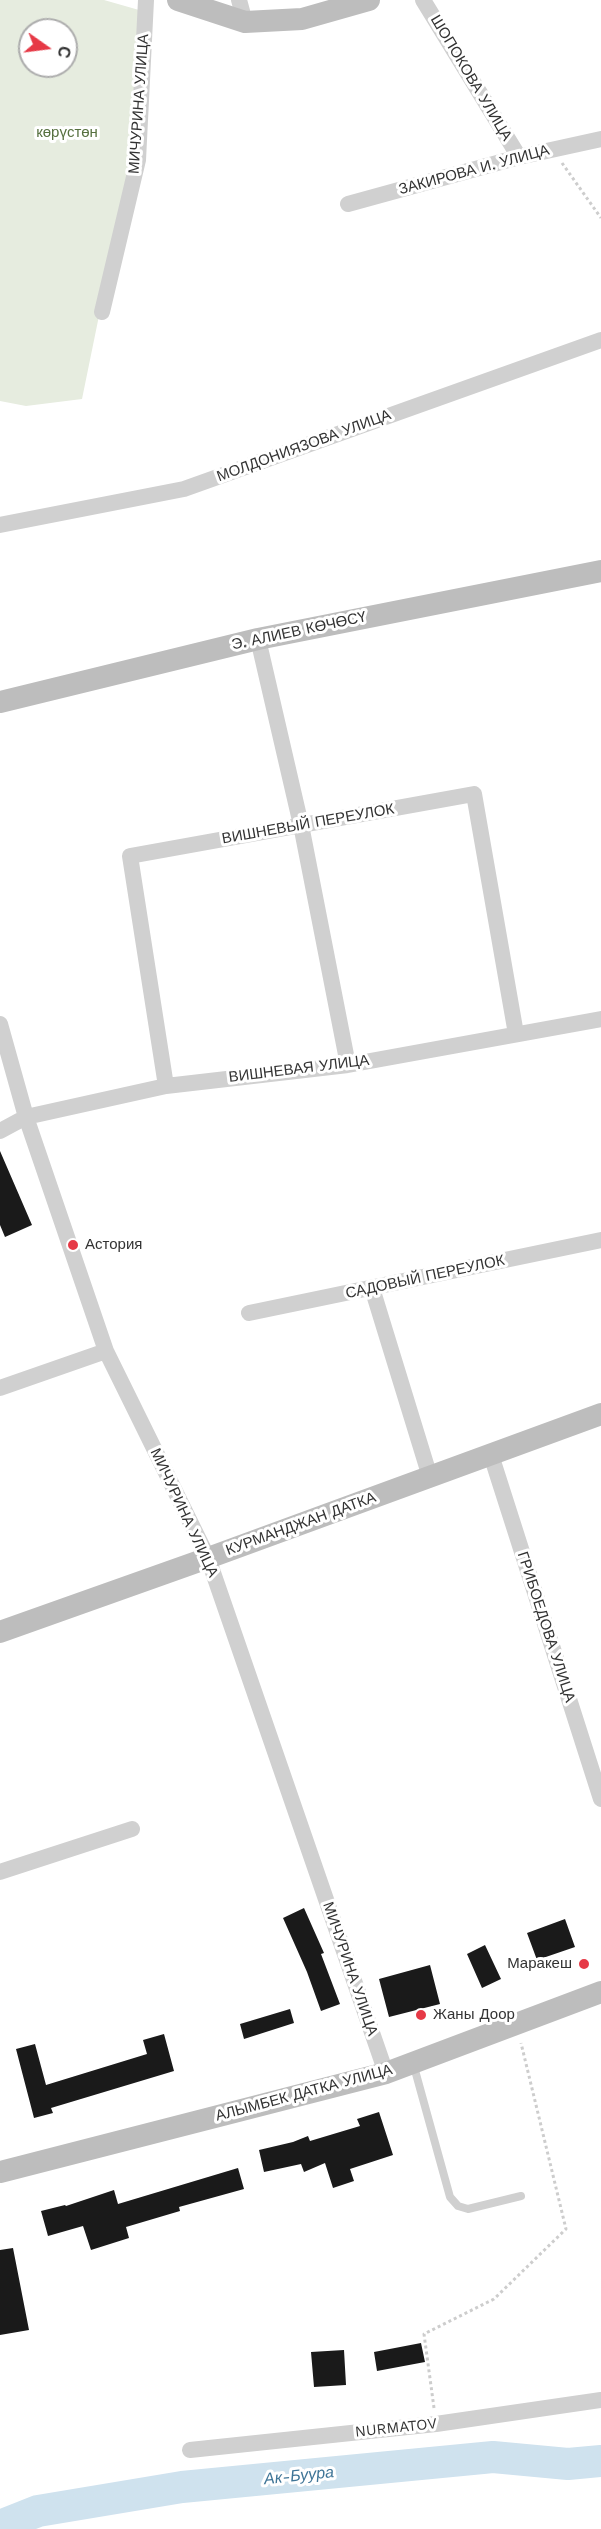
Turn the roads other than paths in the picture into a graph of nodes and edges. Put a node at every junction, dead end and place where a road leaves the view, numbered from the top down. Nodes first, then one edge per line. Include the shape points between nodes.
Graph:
1 (146, 0) edge
2 (178, 0) edge
3 (239, 0) edge
4 (369, 0) edge
5 (423, 0) edge
6 (245, 22) junction
7 (601, 139) edge
8 (519, 157) junction
9 (348, 204) dead end
10 (102, 312) dead end
11 (601, 340) edge
12 (0, 525) edge
13 (601, 571) edge
14 (258, 639) junction
15 (0, 702) edge
16 (301, 825) junction
17 (601, 1019) edge
18 (0, 1024) edge
19 (516, 1034) junction
20 (348, 1065) junction
21 (166, 1086) junction
22 (26, 1117) junction
23 (0, 1131) edge
24 (601, 1240) edge
25 (372, 1288) junction
26 (249, 1313) dead end
27 (106, 1351) junction
28 (0, 1388) edge
29 (601, 1414) edge
30 (491, 1455) junction
31 (430, 1477) junction
32 (208, 1558) junction
33 (0, 1632) edge
34 (601, 1799) edge
35 (132, 1829) dead end
36 (0, 1872) edge
37 (601, 1992) edge
38 (413, 2062) junction
39 (386, 2073) junction
40 (0, 2172) edge
41 (521, 2196) dead end
42 (601, 2400) edge
43 (190, 2450) dead end

1 - 10 street, МИЧУРИНА УЛИЦА via 138,160
2 - 6 main road
3 - 6 street
4 - 6 main road via 302,19
5 - 8 street, ШОПОКОВА УЛИЦА
7 - 8 street, ЗАКИРОВА И. УЛИЦА
8 - 9 street, ЗАКИРОВА И. УЛИЦА
11 - 12 street, МОЛДОНИЯЗОВА УЛИЦА via 184,489
13 - 14 main road, Э. АЛИЕВ КӨЧӨСҮ
14 - 15 main road, Э. АЛИЕВ КӨЧӨСҮ
14 - 16 street
16 - 19 street, ВИШНЕВЫЙ ПЕРЕУЛОК via 474,794
16 - 20 street
16 - 21 street, ВИШНЕВЫЙ ПЕРЕУЛОК via 130,856
17 - 19 street, ВИШНЕВАЯ УЛИЦА
18 - 22 street, МИЧУРИНА УЛИЦА
19 - 20 street, ВИШНЕВАЯ УЛИЦА
20 - 21 street, ВИШНЕВАЯ УЛИЦА
21 - 22 street, ВИШНЕВАЯ УЛИЦА
22 - 23 street, ВИШНЕВАЯ УЛИЦА
22 - 27 street, МИЧУРИНА УЛИЦА
24 - 25 street, САДОВЫЙ ПЕРЕУЛОК
25 - 26 street, САДОВЫЙ ПЕРЕУЛОК
25 - 31 street
27 - 28 street
27 - 32 street, МИЧУРИНА УЛИЦА
29 - 30 main road, КУРМАНДЖАН ДАТКА
30 - 31 main road, КУРМАНДЖАН ДАТКА
30 - 34 street, ГРИБОЕДОВА УЛИЦА
31 - 32 main road, КУРМАНДЖАН ДАТКА
32 - 33 main road, КУРМАНДЖАН ДАТКА
32 - 39 street, МИЧУРИНА УЛИЦА
35 - 36 street
37 - 38 main road, АЛЫМБЕК ДАТКА УЛИЦА
38 - 39 main road, АЛЫМБЕК ДАТКА УЛИЦА
38 - 41 lane via 450,2197 458,2206 468,2209
39 - 40 main road, АЛЫМБЕК ДАТКА УЛИЦА
42 - 43 street, NURMATOV via 436,2424

